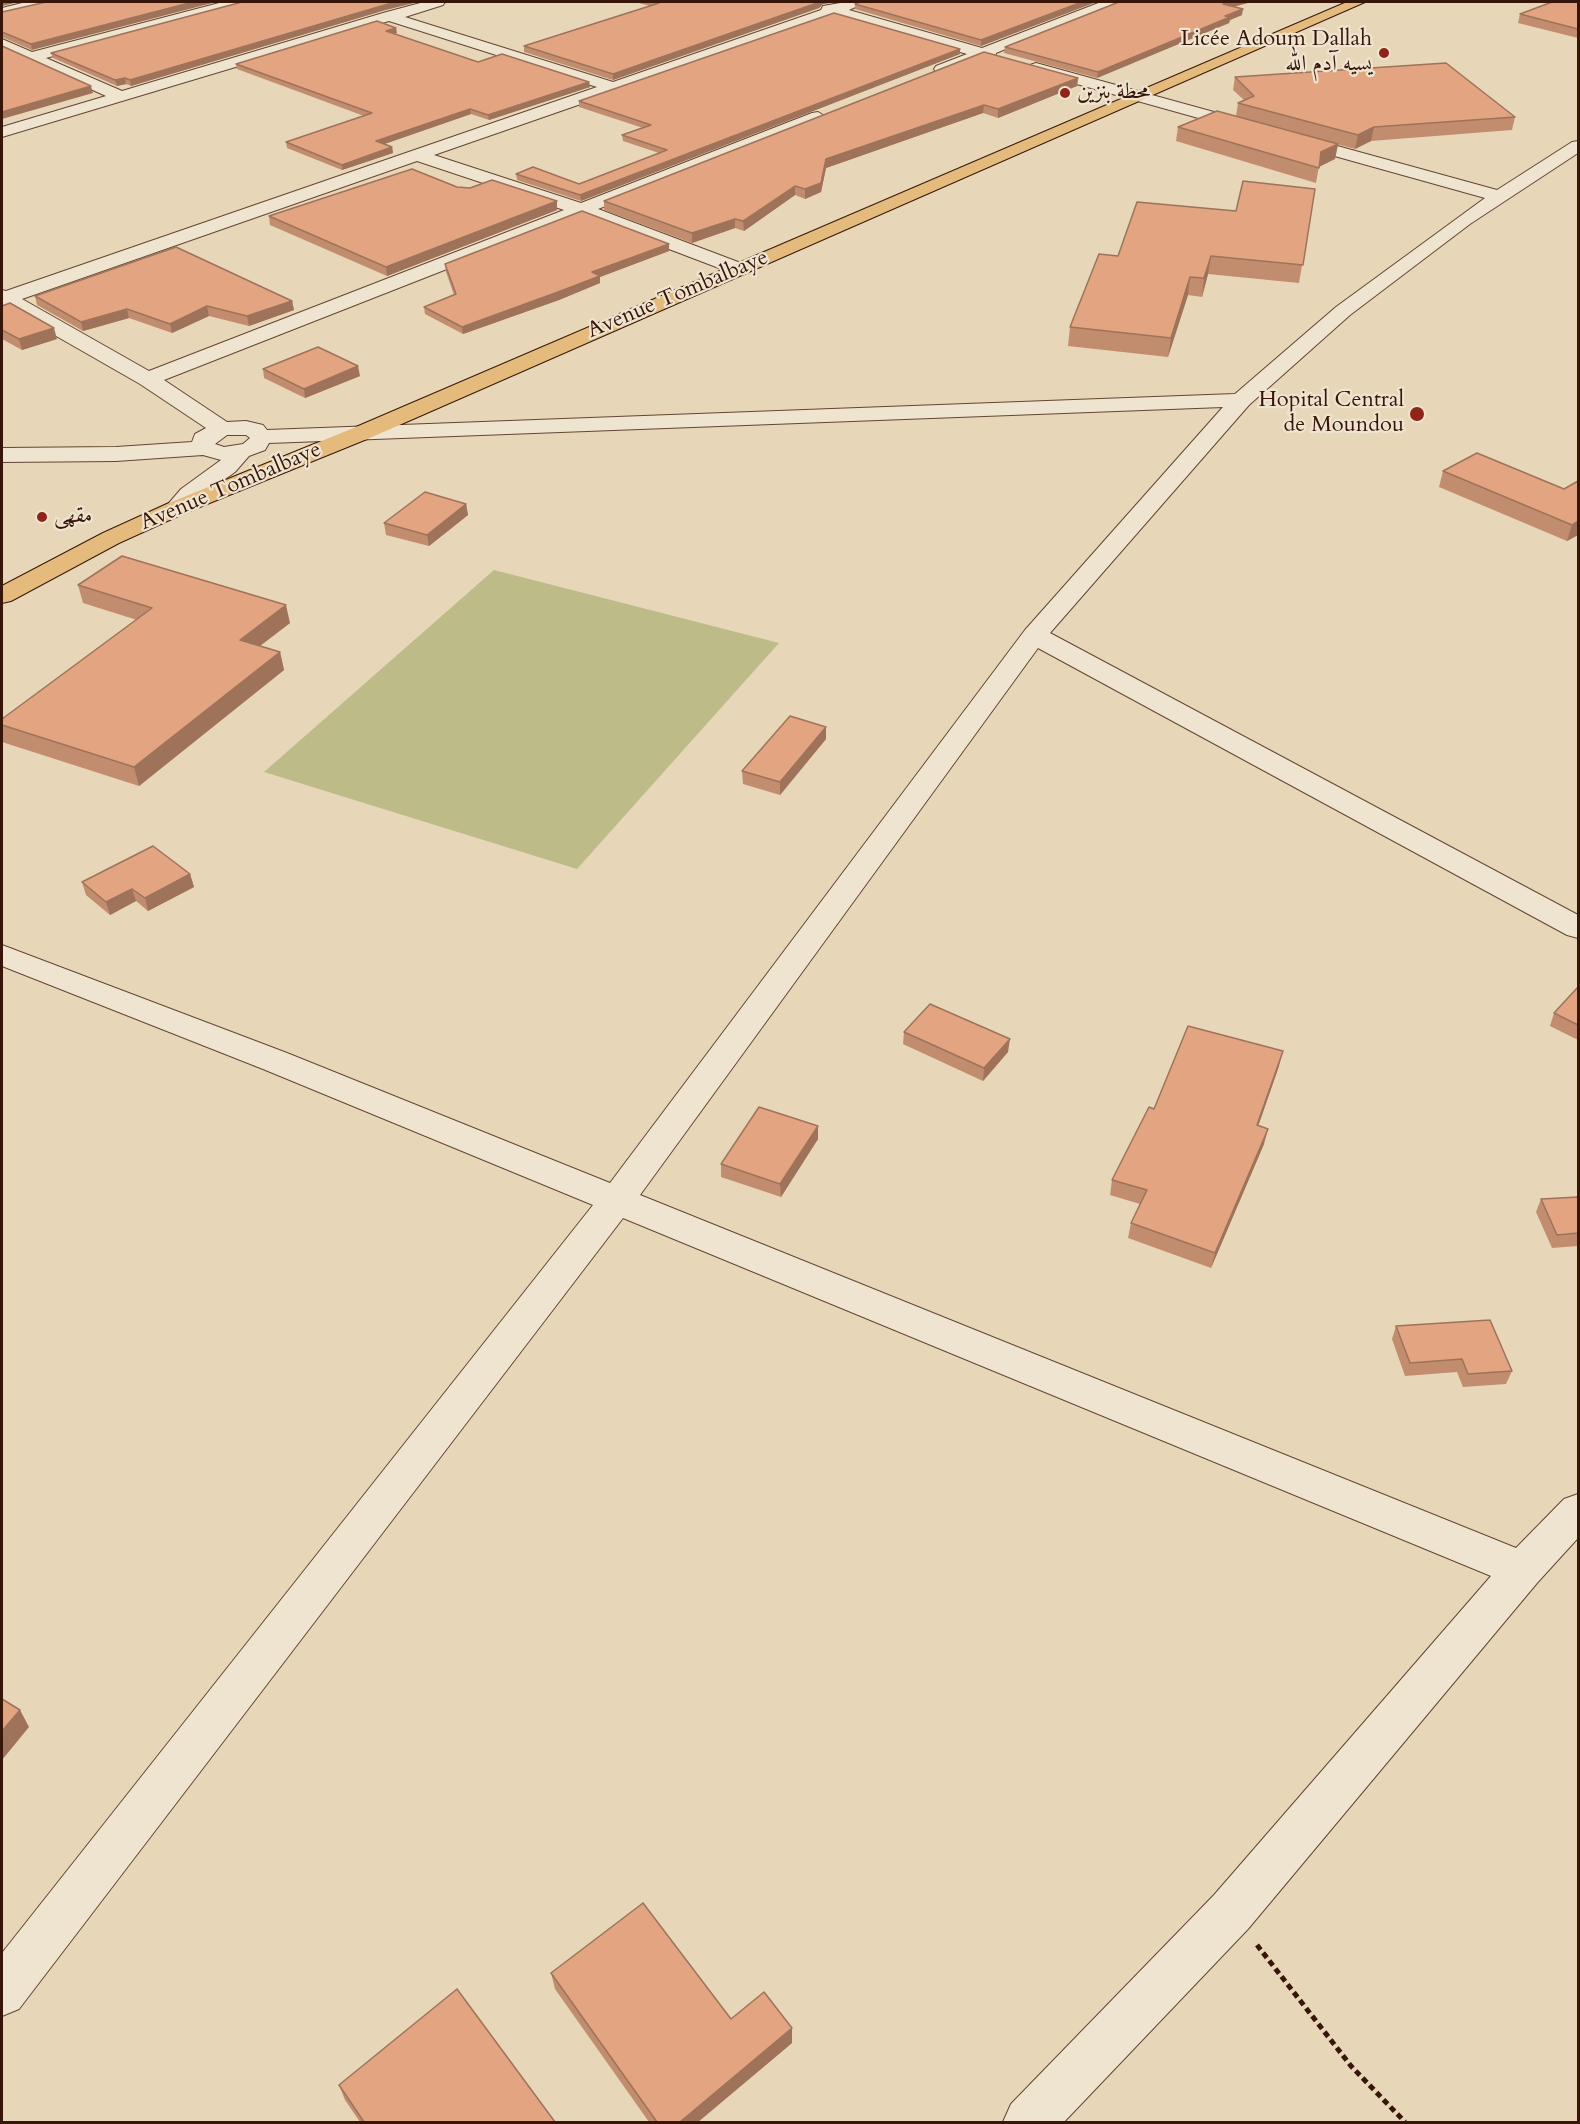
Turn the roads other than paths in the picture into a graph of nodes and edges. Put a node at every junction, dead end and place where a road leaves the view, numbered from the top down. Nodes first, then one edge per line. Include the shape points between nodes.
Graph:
1 (42, 2) edge
2 (238, 2) edge
3 (438, 2) edge
4 (803, 2) edge
5 (859, 2) edge
6 (1113, 2) edge
7 (1358, 2) edge
8 (834, 10) junction
9 (2, 12) edge
10 (388, 16) junction
11 (2, 44) edge
12 (982, 53) junction
13 (30, 57) junction
14 (927, 75) edge
15 (613, 87) junction
16 (120, 96) junction
17 (1138, 98) junction
18 (837, 109) edge
19 (2, 132) edge
20 (1578, 146) edge
21 (417, 155) junction
22 (1497, 196) junction
23 (580, 210) junction
24 (739, 269) junction
25 (3, 298) edge
26 (148, 378) junction
27 (1241, 400) junction
28 (364, 432) junction
29 (261, 437) junction
30 (211, 441) junction
31 (240, 452) junction
32 (2, 455) edge
33 (183, 501) junction
34 (2, 596) edge
35 (1034, 635) junction
36 (1578, 928) edge
37 (2, 955) edge
38 (617, 1200) junction
39 (1578, 1510) edge
40 (1522, 1570) junction
41 (2, 1992) edge
42 (1029, 2122) edge

1 - 9 street
2 - 13 street
3 - 10 street
4 - 8 street
5 - 8 street
6 - 12 street
7 - 17 main road, Avenue Tombalbaye
8 - 12 street
8 - 15 street
10 - 15 street
10 - 16 street
11 - 13 street
12 - 14 street
12 - 17 street
13 - 16 street
15 - 21 street
16 - 19 street
17 - 22 street
17 - 24 main road, Avenue Tombalbaye
18 - 23 street
20 - 22 street
21 - 23 street
21 - 25 street
22 - 27 street via 1343,311
23 - 24 street
23 - 26 street
24 - 28 main road, Avenue Tombalbaye
25 - 26 street
26 - 30 street
27 - 28 street
27 - 35 street
28 - 29 street
28 - 33 main road, Avenue Tombalbaye
29 - 30 street via 246,428
29 - 31 street via 257,445
30 - 31 street via 223,454
30 - 32 street via 159,452
30 - 33 street
31 - 33 street
33 - 34 main road, Avenue Tombalbaye
35 - 36 street
35 - 38 street
37 - 38 street
38 - 40 street
38 - 41 street
39 - 40 street
40 - 42 street via 1231,1912

